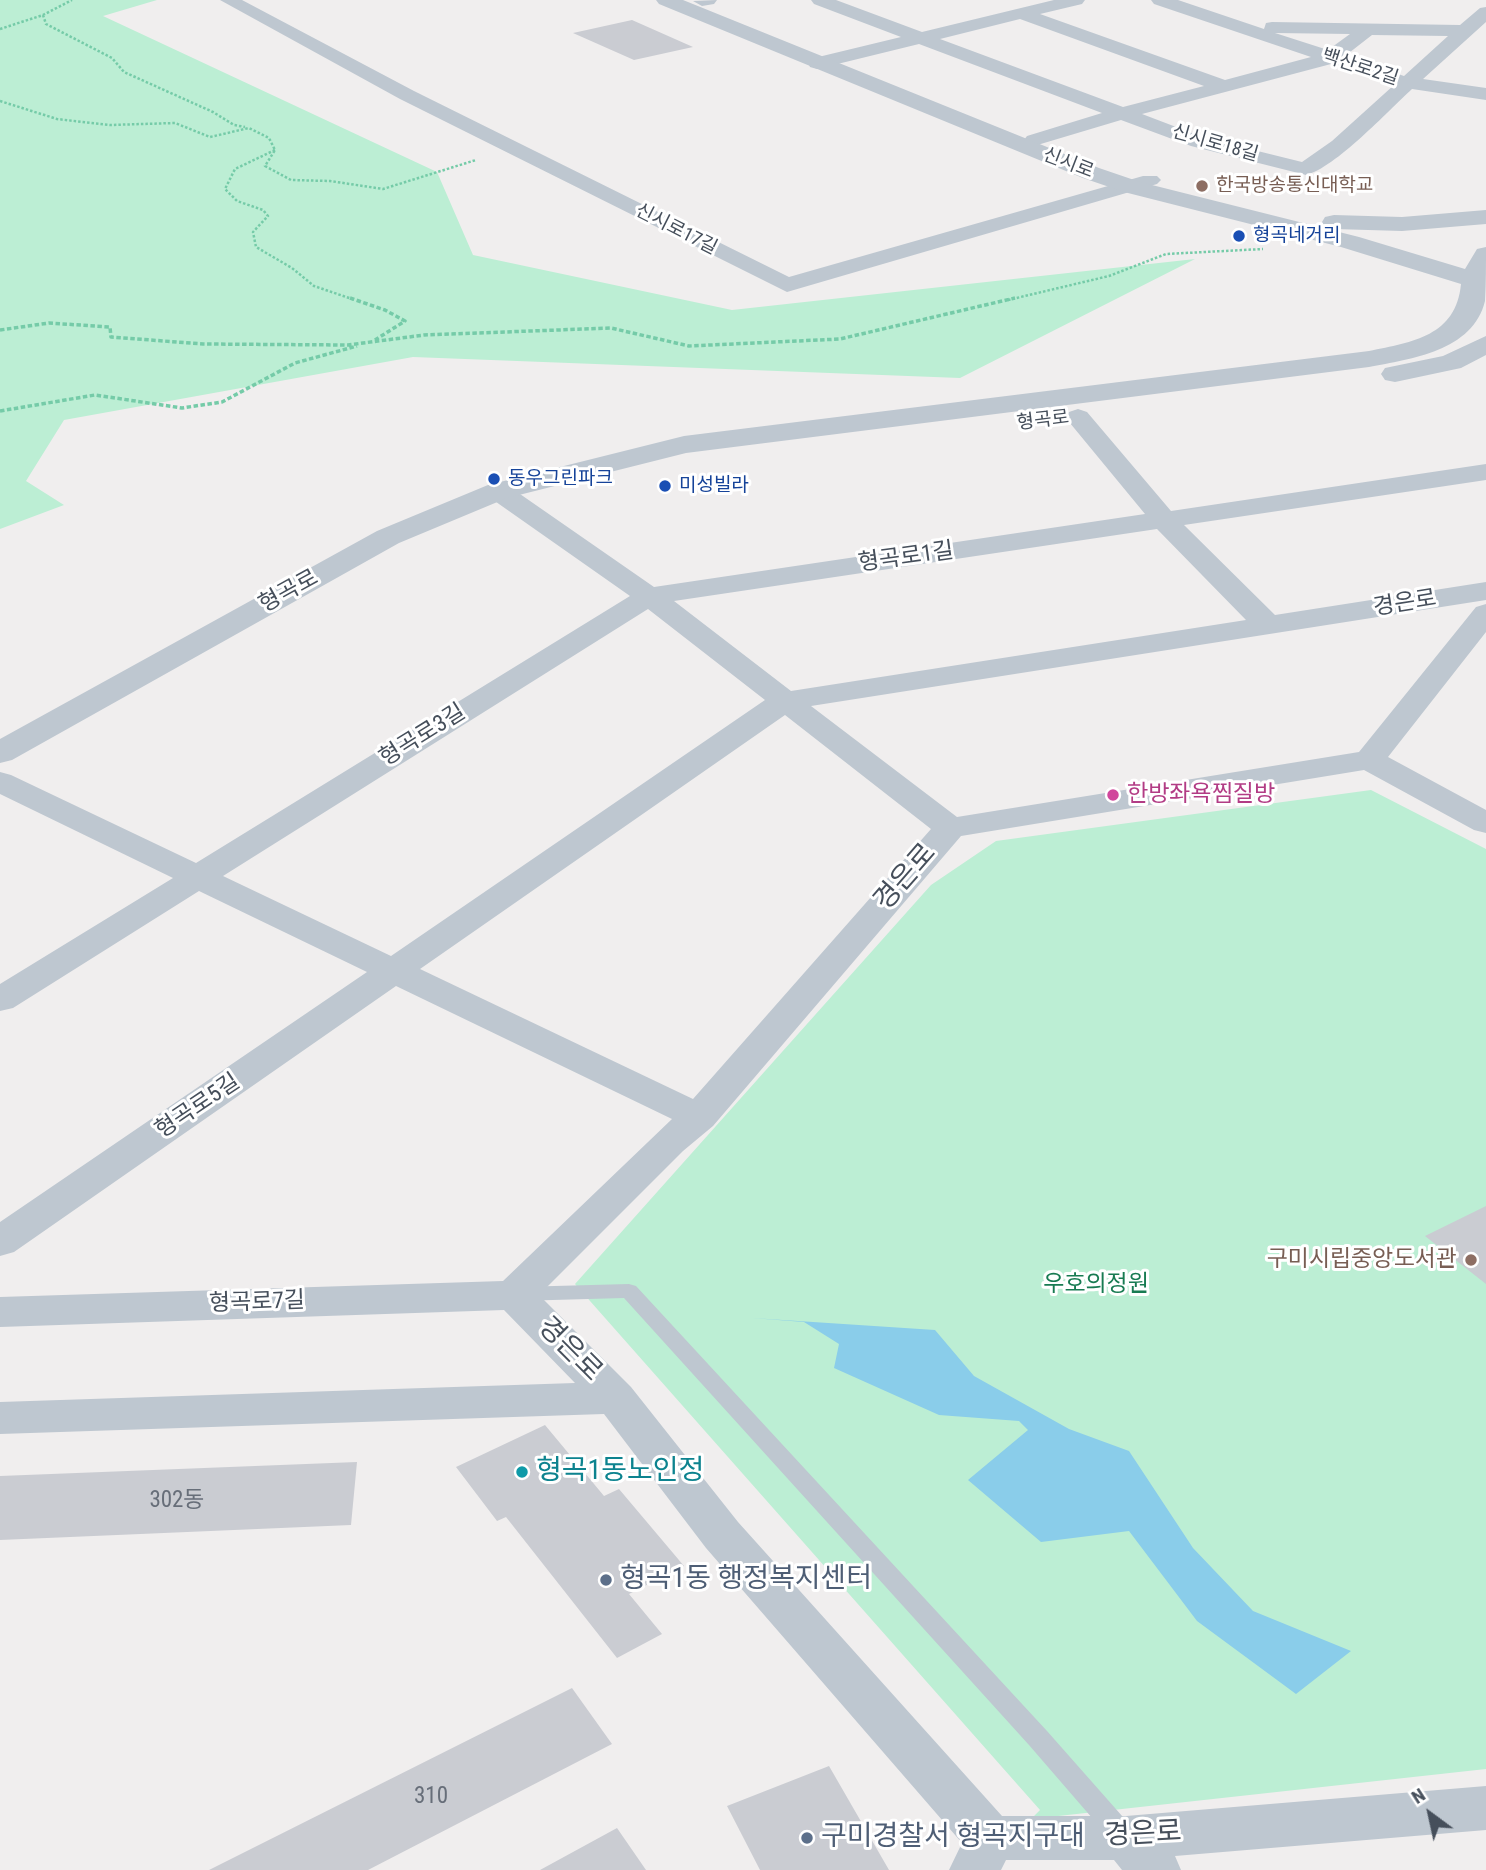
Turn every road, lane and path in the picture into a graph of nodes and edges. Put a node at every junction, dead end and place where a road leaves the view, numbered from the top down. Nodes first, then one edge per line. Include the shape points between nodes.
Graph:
1 (72, 0) edge
2 (229, 0) edge
3 (666, 0) edge
4 (703, 0) edge
5 (820, 0) edge
6 (985, 0) edge
7 (1076, 0) edge
8 (1160, 0) edge
9 (1486, 12) edge
10 (1020, 13) junction
11 (43, 15) junction
12 (1237, 26) junction
13 (0, 29) edge
14 (1368, 29) junction
15 (1464, 31) junction
16 (919, 37) junction
17 (840, 57) junction
18 (1330, 58) junction
19 (817, 63) junction
20 (1407, 83) junction
21 (1224, 86) junction
22 (1486, 94) edge
23 (0, 101) edge
24 (1120, 114) junction
25 (249, 128) junction
26 (1034, 140) junction
27 (275, 150) junction
28 (533, 158) junction
29 (1141, 184) junction
30 (1486, 217) edge
31 (1299, 219) junction
32 (1272, 249) dead end
33 (1482, 269) edge
34 (0, 330) edge
35 (373, 341) junction
36 (1486, 344) edge
37 (1486, 356) edge
38 (1451, 362) junction
39 (0, 411) edge
40 (1077, 417) junction
41 (594, 469) junction
42 (1486, 472) edge
43 (498, 491) junction
44 (1164, 520) junction
45 (1486, 591) edge
46 (649, 596) junction
47 (1486, 613) edge
48 (1268, 625) junction
49 (785, 701) junction
50 (0, 753) edge
51 (1369, 760) junction
52 (0, 782) edge
53 (1486, 823) edge
54 (950, 828) junction
55 (198, 877) junction
56 (395, 971) junction
57 (0, 1000) edge
58 (699, 1117) junction
59 (0, 1242) edge
60 (514, 1294) junction
61 (0, 1312) edge
62 (616, 1398) junction
63 (0, 1418) edge
64 (1486, 1808) edge
65 (982, 1854) edge
66 (1140, 1854) edge

1 - 11 path
2 - 28 street, 신시로17길
3 - 19 street, 신시로
4 - 17 street, 신시로
5 - 16 street, 신시로18길
6 - 10 street
7 - 10 street
8 - 12 street, 백산로2길
9 - 15 street
10 - 16 street
10 - 21 street
11 - 13 path
11 - 25 path via 46,24 112,58 124,72
12 - 14 street, 백산로2길
12 - 18 street, 백산로2길
14 - 15 street, 백산로2길
14 - 18 street, 신시로18길
15 - 20 street
16 - 17 street
16 - 24 street, 신시로18길
17 - 19 street
17 - 26 street, 신시로
18 - 20 street, 백산로2길
18 - 21 street, 신시로18길
19 - 29 street, 신시로 via 1030,149
20 - 22 street, 백산로2길
20 - 24 street, 신시로18길 via 1306,169 1198,142
21 - 24 street, 신시로18길
23 - 25 path via 57,119 110,125 175,123 210,137
24 - 26 street, 신시로18길
25 - 27 path via 269,138
26 - 29 street, 신시로
27 - 28 path via 265,166 291,180 383,189 464,162
27 - 35 path via 235,169 225,188 237,201 268,216 253,232 256,247 314,286 405,321
28 - 29 street, 신시로17길 via 787,285
29 - 31 street, 신시로
29 - 33 street, 신시로 via 1350,242
30 - 31 street via 1402,224
31 - 33 street, 신시로
32 - 35 path via 1166,254 1109,276 840,339 689,346 611,328
33 - 41 street, 형곡로 via 1469,310 1458,327 1418,349 1369,359 684,445
34 - 35 path via 49,323 110,327 111,337 204,344 348,345
35 - 39 path via 295,363 222,402 182,408 95,395
36 - 38 street, 형곡로
37 - 38 street
38 - 40 street, 형곡로 via 1422,370
40 - 41 street, 형곡로 via 688,468
40 - 44 street
41 - 43 street, 형곡로
42 - 44 street
43 - 46 street
43 - 50 street, 형곡로 via 388,537
44 - 46 street, 형곡로1길
44 - 48 street
45 - 48 street, 경은로
46 - 49 street
46 - 55 street, 형곡로3길
47 - 51 street
48 - 49 street, 경은로
49 - 54 street
49 - 56 street
51 - 53 street
51 - 54 street, 경은로
52 - 55 street
54 - 58 street, 경은로
55 - 56 street
55 - 57 street
56 - 58 street
56 - 59 street, 형곡로5길
58 - 60 street, 경은로
60 - 61 street, 형곡로7길
60 - 62 street, 경은로
60 - 66 lane via 629,1291
62 - 63 street
62 - 65 street, 경은로
64 - 66 street, 경은로
65 - 66 street, 경은로

